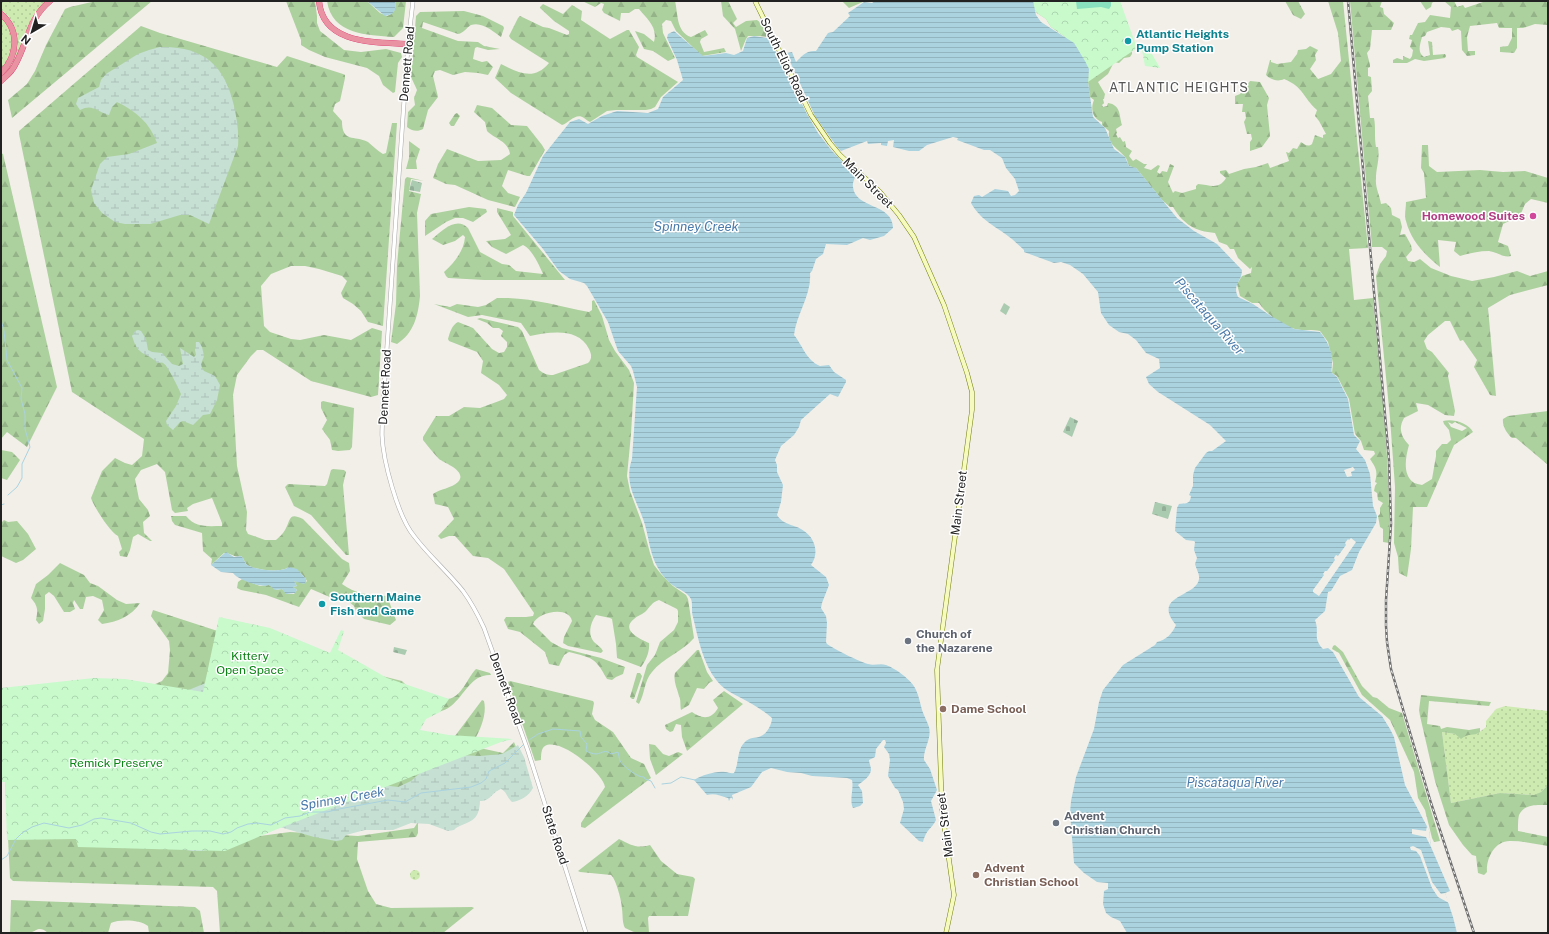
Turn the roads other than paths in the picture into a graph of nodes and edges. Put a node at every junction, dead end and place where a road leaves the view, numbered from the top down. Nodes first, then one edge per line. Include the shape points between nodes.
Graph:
1 (50, 1) edge
2 (319, 1) edge
3 (413, 1) edge
4 (755, 1) edge
5 (1, 14) edge
6 (408, 44) junction
7 (1, 72) edge
8 (1, 81) edge
9 (813, 118) joint
10 (523, 737) joint
11 (586, 933) edge
12 (946, 933) edge

1 - 8 highway via 36,17 12,71
2 - 6 highway via 321,12 328,23 343,36 359,40
3 - 6 street, Dennett Road
4 - 9 main road, South Eliot Road
5 - 7 highway via 8,21 15,36 13,55
6 - 10 street, Dennett Road via 383,405 384,453 407,525 463,591 478,616
9 - 12 main road, Main Street via 836,151 880,192 911,232 944,305 972,392 971,418 937,670 942,810 954,894
10 - 11 street, State Road

